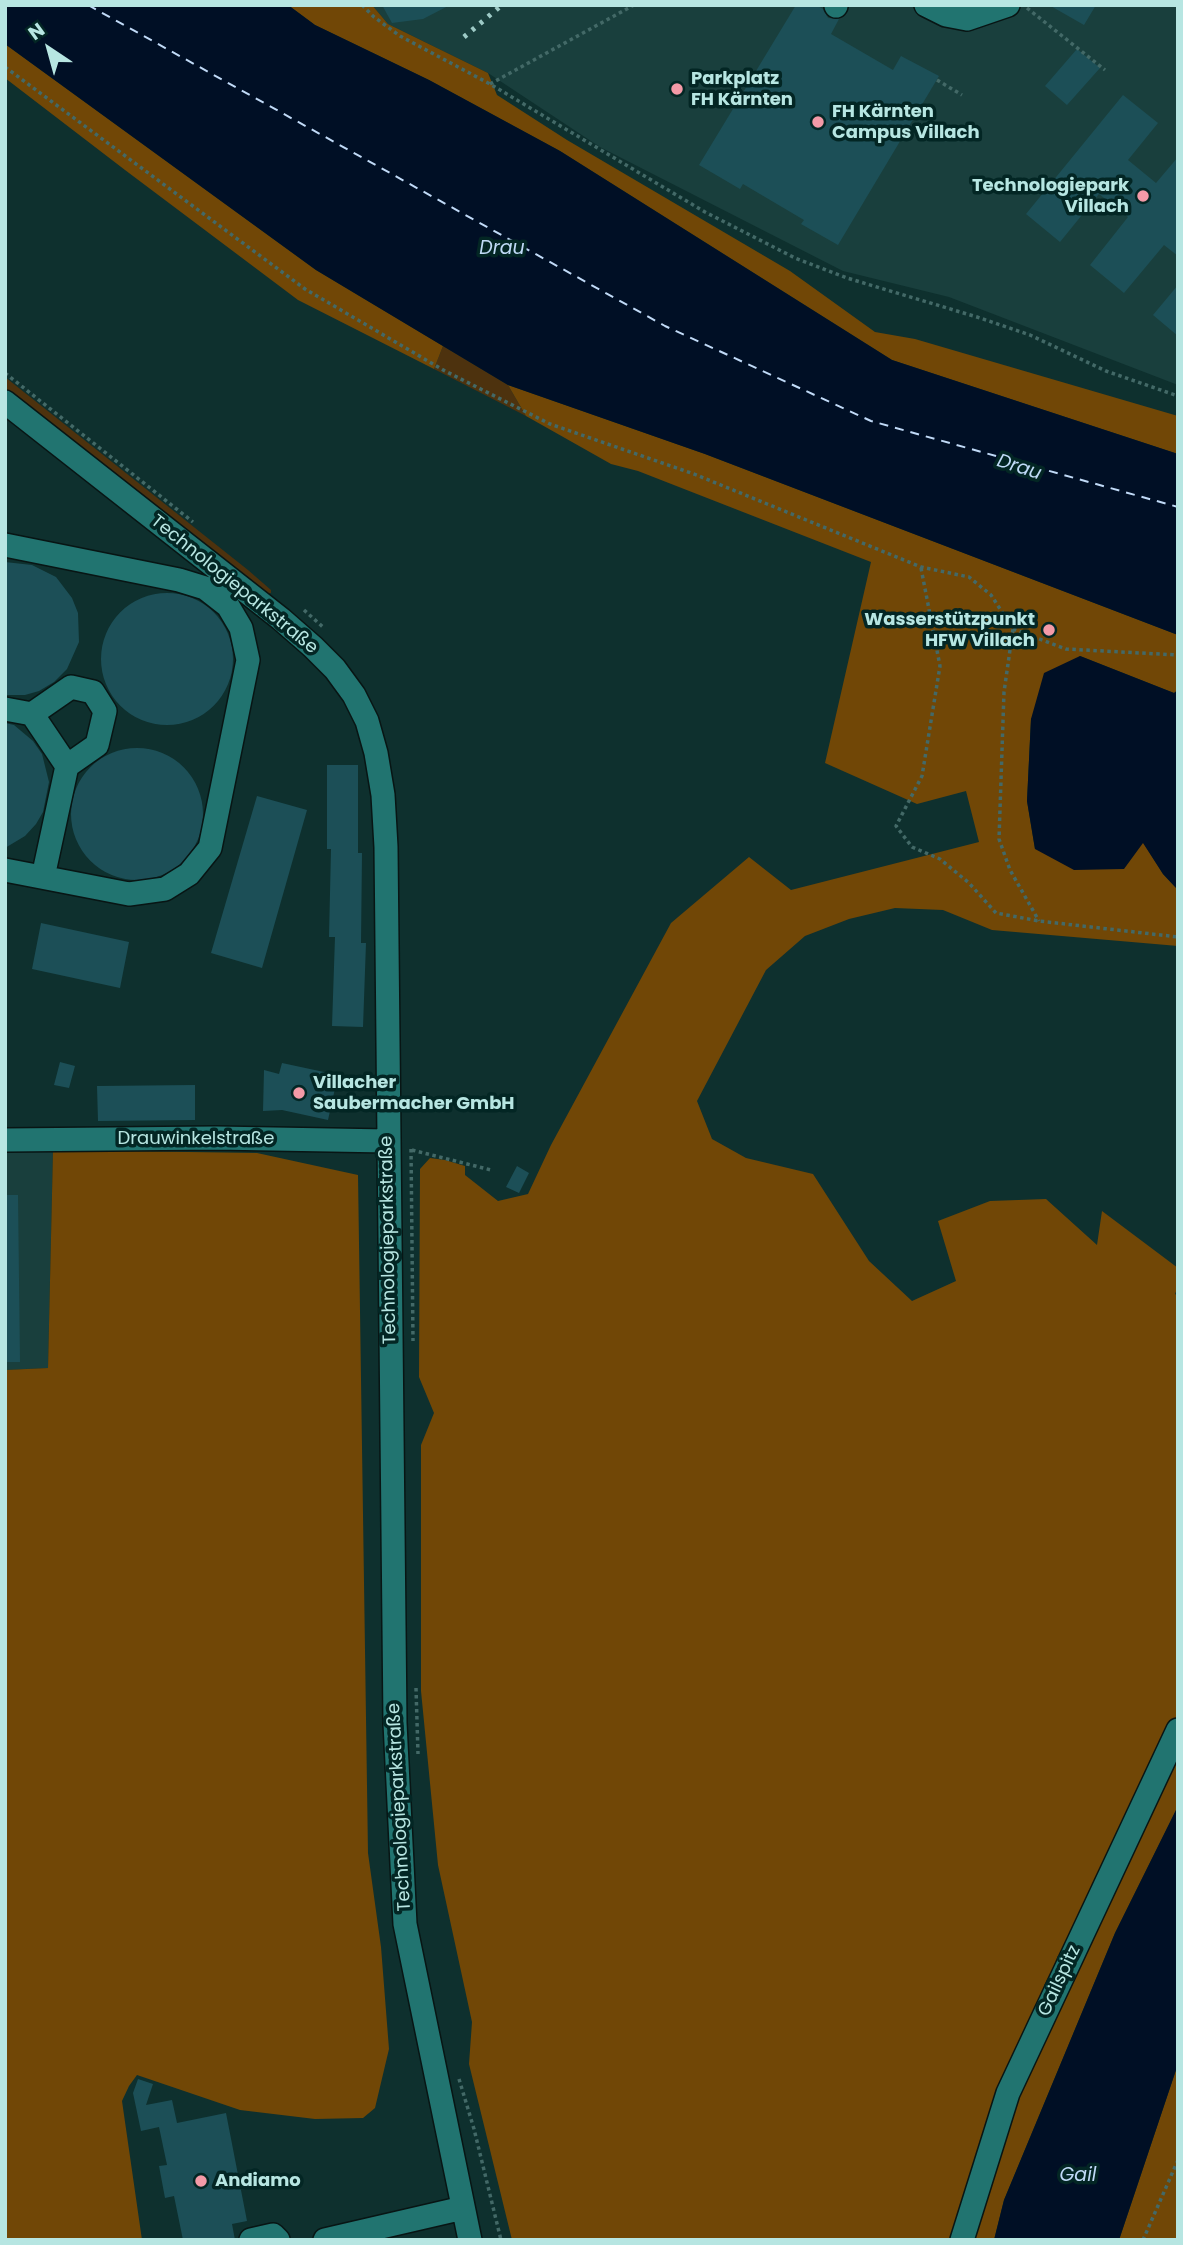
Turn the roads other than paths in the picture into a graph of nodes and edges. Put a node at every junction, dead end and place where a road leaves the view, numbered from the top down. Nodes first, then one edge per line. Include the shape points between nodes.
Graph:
1 (926, 5) edge
2 (1017, 7) edge
3 (5, 402) edge
4 (5, 545) edge
5 (5, 709) edge
6 (32, 714) junction
7 (68, 766) junction
8 (5, 870) edge
9 (43, 877) junction
10 (5, 1140) edge
11 (388, 1141) junction
12 (1178, 1730) edge
13 (463, 2208) junction
14 (251, 2240) edge
15 (278, 2240) edge
16 (325, 2240) edge
17 (470, 2240) edge
18 (962, 2240) edge

1 - 2 street via 967,19
3 - 11 street, Technologieparkstraße via 281,619 335,669 354,695 367,721 383,795
4 - 9 street via 205,588 228,606 241,628 248,660 209,848 189,874 165,888 129,894
5 - 6 street
6 - 7 street
6 - 7 street via 71,687 93,692 105,710 97,745
7 - 9 street
8 - 9 street
10 - 11 street, Drauwinkelstraße
11 - 13 street, Technologieparkstraße via 395,1723 405,1923
12 - 18 street, Gailspitz via 1008,2093
13 - 16 street
13 - 17 street, Technologieparkstraße
14 - 15 street via 273,2235

